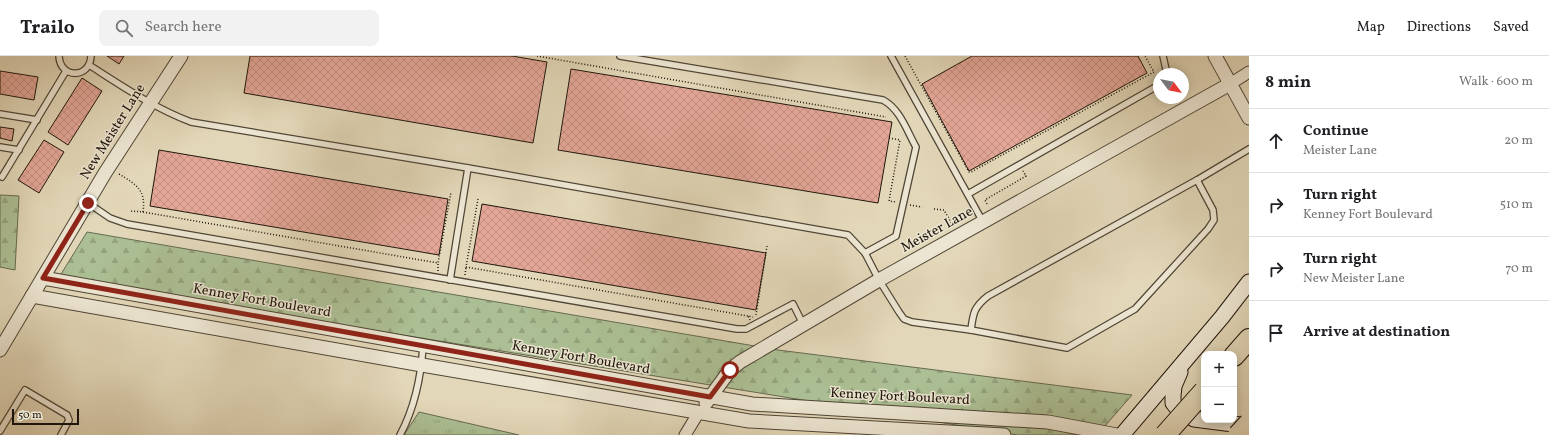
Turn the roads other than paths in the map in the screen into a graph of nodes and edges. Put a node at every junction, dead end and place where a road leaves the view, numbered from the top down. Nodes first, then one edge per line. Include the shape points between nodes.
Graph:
1 (59, 56) edge
2 (91, 56) edge
3 (181, 56) edge
4 (620, 56) edge
5 (891, 56) edge
6 (1163, 56) edge
7 (1215, 56) edge
8 (89, 65) junction
9 (1166, 68) edge
10 (66, 71) junction
11 (1249, 72) edge
12 (1230, 84) junction
13 (1153, 88) edge
14 (150, 104) junction
15 (0, 114) edge
16 (1249, 118) edge
17 (37, 120) junction
18 (0, 147) edge
19 (1249, 149) edge
20 (19, 150) junction
21 (468, 168) junction
22 (2, 176) dead end
23 (1197, 180) junction
24 (968, 194) junction
25 (88, 203) junction
26 (983, 222) junction
27 (865, 253) junction
28 (43, 278) junction
29 (450, 280) junction
30 (879, 280) junction
31 (1249, 282) edge
32 (32, 296) junction
33 (803, 324) junction
34 (971, 330) junction
35 (1249, 339) edge
36 (423, 346) junction
37 (0, 350) edge
38 (1237, 353) edge
39 (422, 365) junction
40 (1182, 365) junction
41 (1201, 394) edge
42 (710, 397) junction
43 (699, 412) junction
44 (1249, 423) edge
45 (1249, 426) edge
46 (0, 432) edge
47 (61, 435) edge
48 (400, 435) edge
49 (685, 435) edge
50 (1004, 435) edge
51 (1117, 435) edge
52 (1122, 435) edge
53 (1165, 435) edge
54 (1238, 435) edge

1 - 10 lane
2 - 8 lane
3 - 14 street, New Meister Lane
4 - 27 lane via 875,99 891,104 916,147 896,236
5 - 24 lane
6 - 9 lane
7 - 12 street
8 - 10 lane via 81,72
8 - 14 lane
10 - 17 lane
11 - 12 street
12 - 16 street
12 - 26 street, Meister Lane
13 - 24 lane
14 - 21 lane via 191,122
14 - 25 street, New Meister Lane
15 - 17 lane
17 - 20 lane
18 - 20 lane
19 - 23 lane
20 - 22 lane
21 - 27 lane via 848,235
21 - 29 lane
23 - 34 lane via 988,296 978,304 973,314
23 - 34 lane via 1213,210 1214,220 1135,309 1067,348
24 - 26 lane
25 - 28 street, New Meister Lane
25 - 29 lane via 110,218 128,224
26 - 30 street, Meister Lane
27 - 30 lane
28 - 32 street, New Meister Lane
28 - 36 street, Kenney Fort Boulevard
29 - 33 lane via 737,329 746,329 793,304
30 - 33 street, Meister Lane
30 - 34 lane via 904,319
31 - 40 main road
32 - 37 street, New Meister Lane
32 - 39 street
33 - 42 street, Meister Lane via 740,362 730,370
35 - 38 highway
36 - 39 lane
36 - 42 street, Kenney Fort Boulevard
39 - 43 street
39 - 48 lane via 417,394
40 - 45 main road via 1174,386 1173,403 1177,408 1194,419
40 - 52 main road
41 - 53 highway, bridge
42 - 43 street, Meister Lane
42 - 51 street, Kenney Fort Boulevard via 752,404 1048,422
43 - 49 street, Meister Lane
43 - 50 street via 749,421
44 - 54 highway, bridge
46 - 47 lane via 25,390 67,415 69,420

